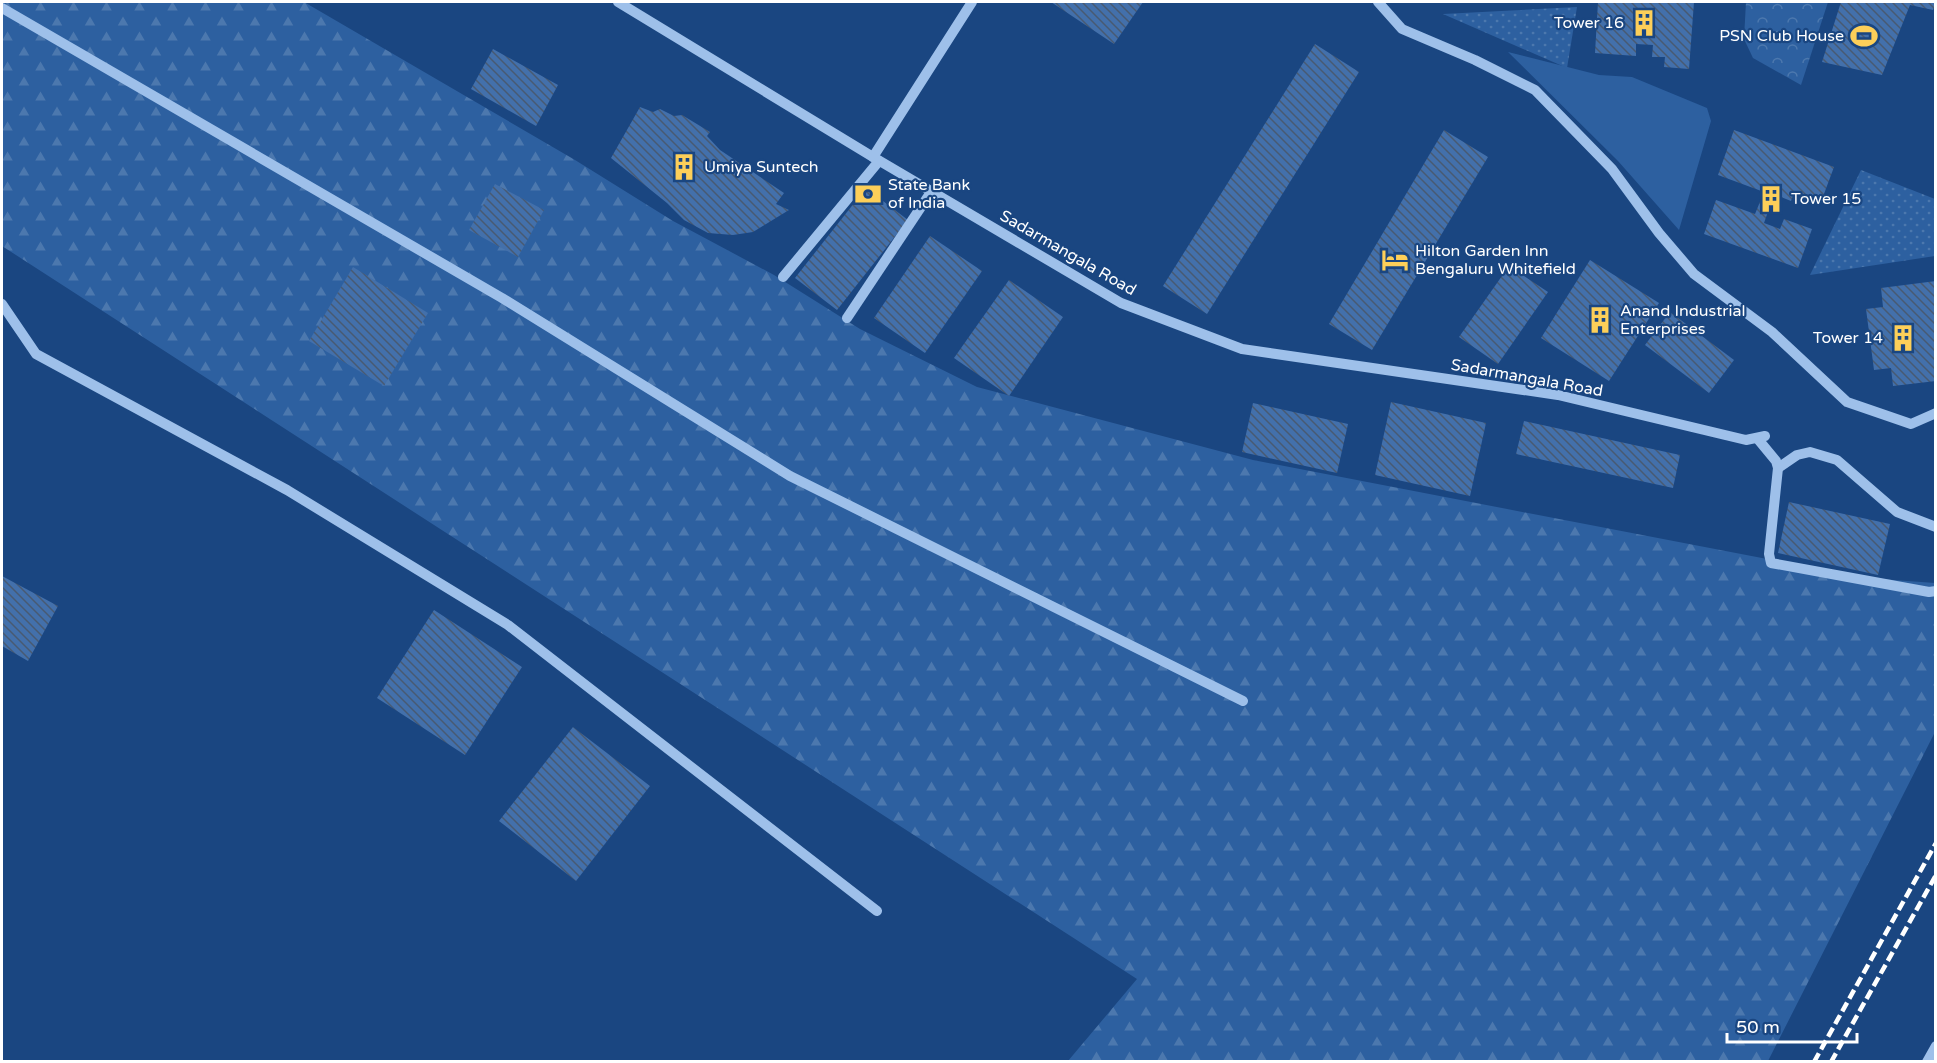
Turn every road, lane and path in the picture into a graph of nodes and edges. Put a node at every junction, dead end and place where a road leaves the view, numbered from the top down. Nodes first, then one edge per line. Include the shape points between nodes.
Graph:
1 (618, 2) edge
2 (972, 2) edge
3 (1378, 2) edge
4 (2, 8) edge
5 (876, 159) junction
6 (931, 192) junction
7 (783, 277) dead end
8 (2, 304) edge
9 (848, 318) dead end
10 (1935, 412) edge
11 (1778, 468) junction
12 (1935, 527) edge
13 (1935, 591) edge
14 (1243, 701) dead end
15 (877, 910) dead end
16 (1935, 1046) edge
17 (1927, 1062) edge

1 - 5 street, Sadarmangala Road
2 - 5 street
3 - 10 street via 1402,29 1535,90 1612,170 1694,274 1772,332 1847,402 1911,424
4 - 14 street via 502,298 790,476
5 - 6 street, Sadarmangala Road
5 - 7 street
6 - 9 street
6 - 11 street, Sadarmangala Road via 1121,303 1242,349 1558,395 1746,440 1761,437
8 - 15 street via 36,354 287,490 508,625
11 - 12 street via 1797,455 1810,452 1837,460 1897,512
11 - 13 street via 1771,563
16 - 17 street

